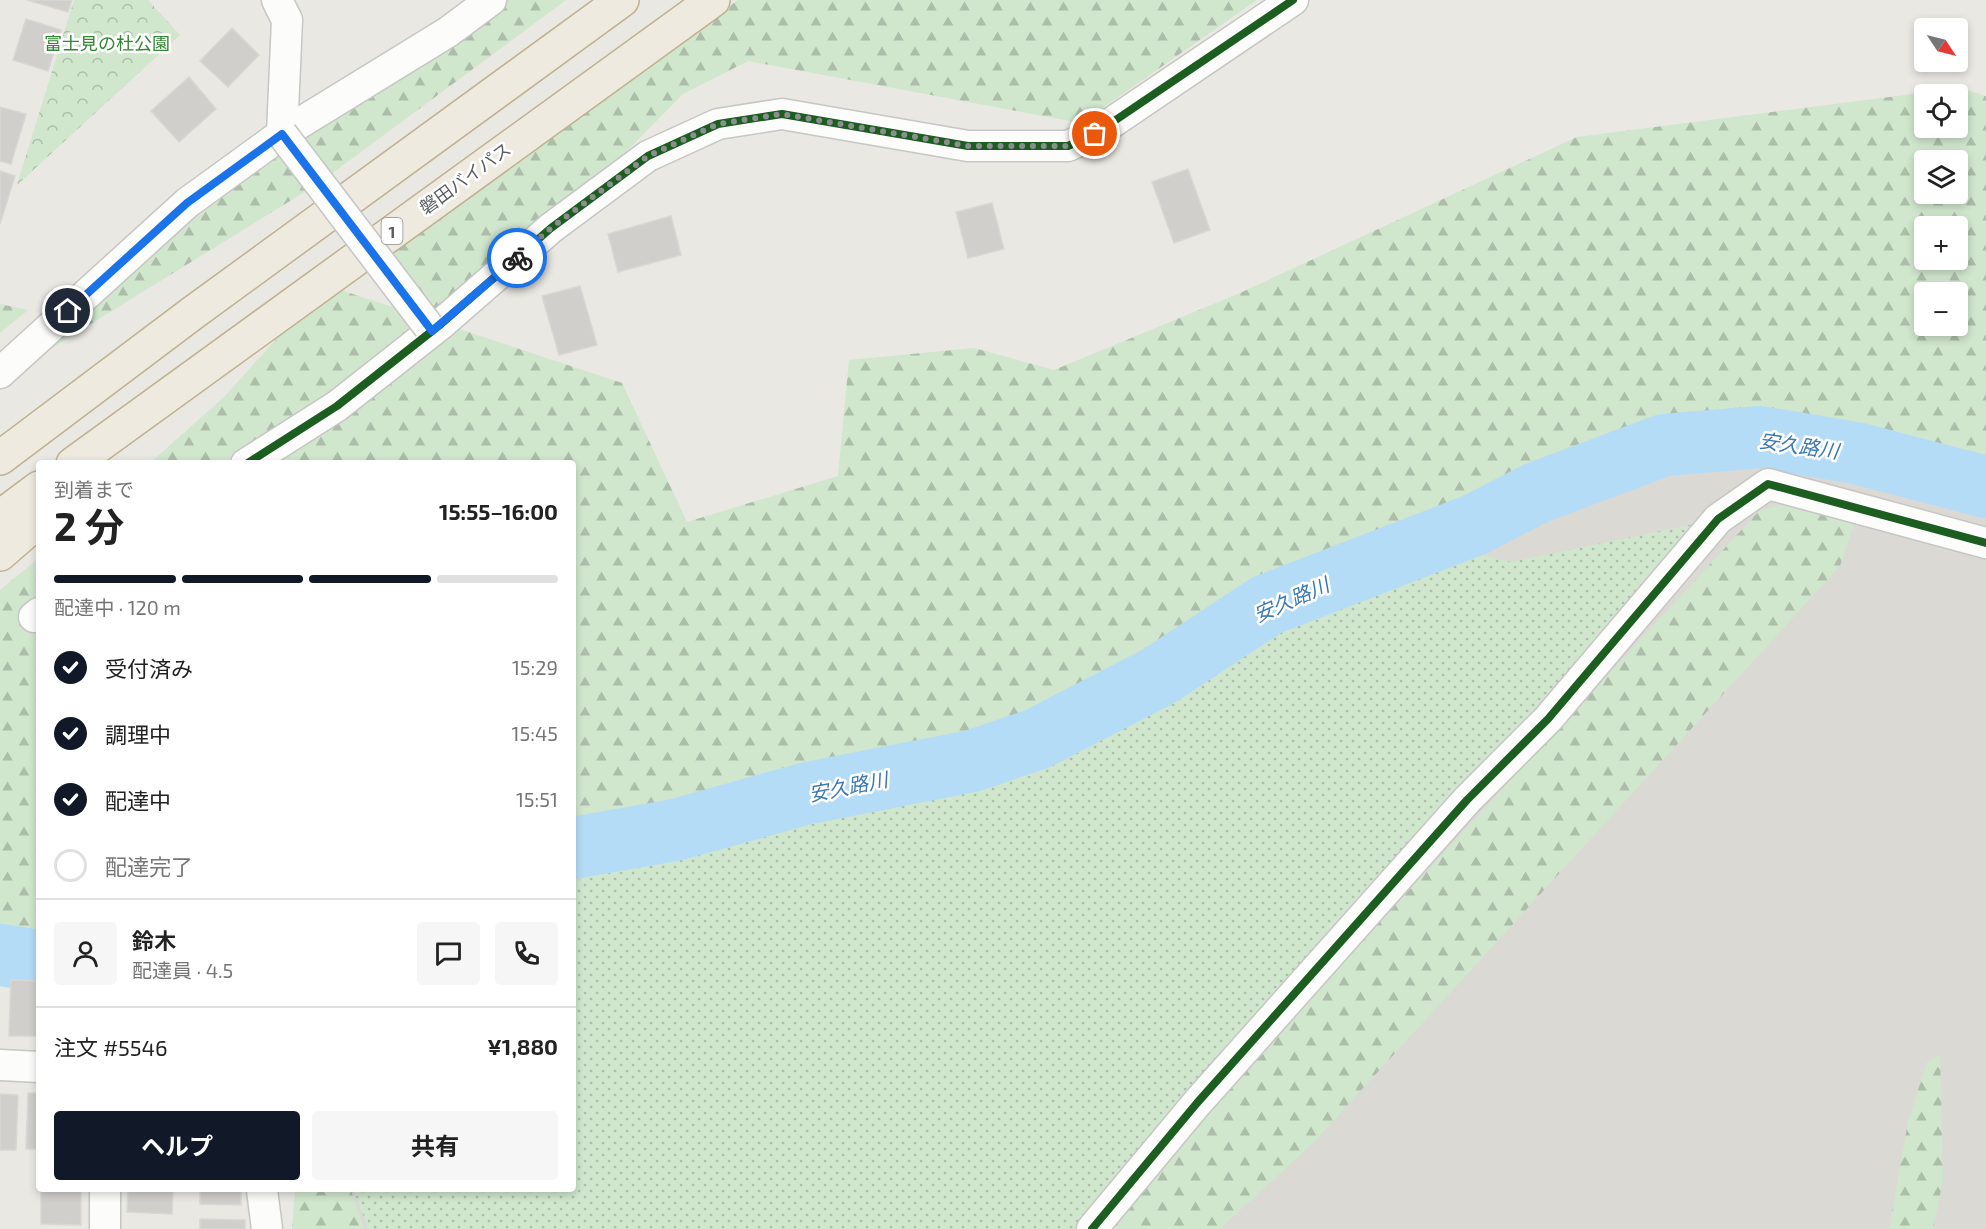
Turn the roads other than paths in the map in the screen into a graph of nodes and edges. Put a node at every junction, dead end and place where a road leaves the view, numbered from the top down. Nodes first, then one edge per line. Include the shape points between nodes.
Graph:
1 (277, 0) edge
2 (491, 0) edge
3 (622, 0) edge
4 (712, 0) edge
5 (1293, 0) edge
6 (282, 134) junction
7 (194, 312) junction
8 (432, 331) junction
9 (225, 351) junction
10 (0, 373) edge
11 (0, 442) edge
12 (0, 458) edge
13 (78, 460) edge
14 (105, 460) edge
15 (252, 460) edge
16 (36, 490) edge
17 (0, 517) edge
18 (36, 523) edge
19 (1986, 543) edge
20 (0, 554) edge
21 (0, 1065) edge
22 (36, 1067) edge
23 (105, 1192) edge
24 (262, 1192) edge
25 (105, 1229) edge
26 (267, 1229) edge
27 (1092, 1229) edge

1 - 6 street via 287,20
2 - 6 street via 448,32
3 - 7 highway
4 - 9 highway, 磐田バイパス / 1
5 - 8 street via 1095,134 1068,146 968,146 782,114 718,124 648,156 551,228
6 - 8 street, bridge
6 - 10 street via 187,203
7 - 11 highway
7 - 12 highway
8 - 15 street via 336,406
9 - 13 highway, 磐田バイパス / 1
9 - 14 highway, 1
16 - 17 highway
18 - 20 highway
19 - 27 street via 1768,484 1718,519 1548,719 1467,800 1197,1103
21 - 22 street
23 - 25 street
24 - 26 street

